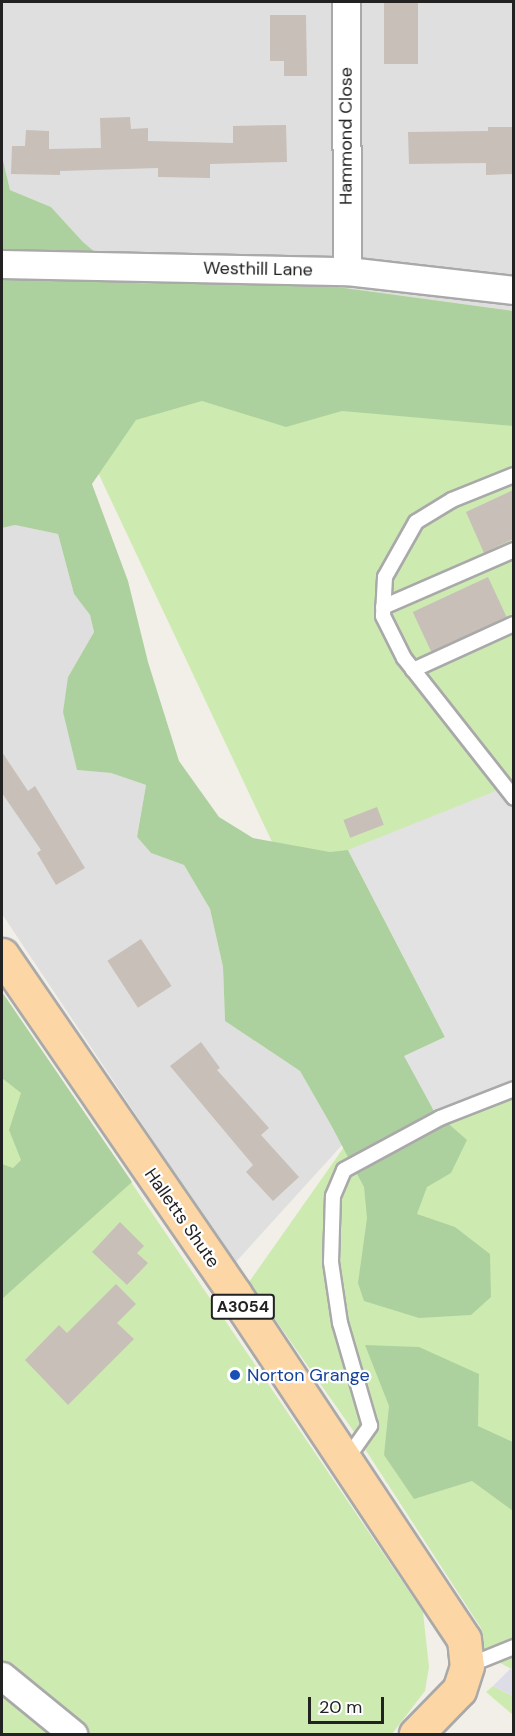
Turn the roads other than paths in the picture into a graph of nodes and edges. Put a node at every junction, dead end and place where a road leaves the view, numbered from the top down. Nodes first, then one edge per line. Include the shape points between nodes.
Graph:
1 (346, 2) edge
2 (2, 264) edge
3 (347, 271) junction
4 (513, 290) edge
5 (513, 475) edge
6 (513, 550) edge
7 (383, 607) junction
8 (513, 624) edge
9 (413, 670) junction
10 (513, 798) edge
11 (2, 955) edge
12 (513, 1089) edge
13 (345, 1461) junction
14 (513, 1647) edge
15 (467, 1666) junction
16 (2, 1676) edge
17 (74, 1734) edge
18 (416, 1734) edge

1 - 3 street, Hammond Close
2 - 3 street, Westhill Lane
3 - 4 street, Westhill Lane
5 - 7 lane via 453,500 416,522 385,577
6 - 7 lane
7 - 9 lane via 383,616
8 - 9 lane
9 - 10 lane
11 - 13 main road, Halletts Shute / A3054
12 - 13 lane via 440,1118 344,1170 333,1196 332,1262 340,1323 370,1426
13 - 15 main road, Halletts Shute / A3054 via 464,1639
14 - 15 lane
15 - 18 main road via 459,1690
16 - 17 street

